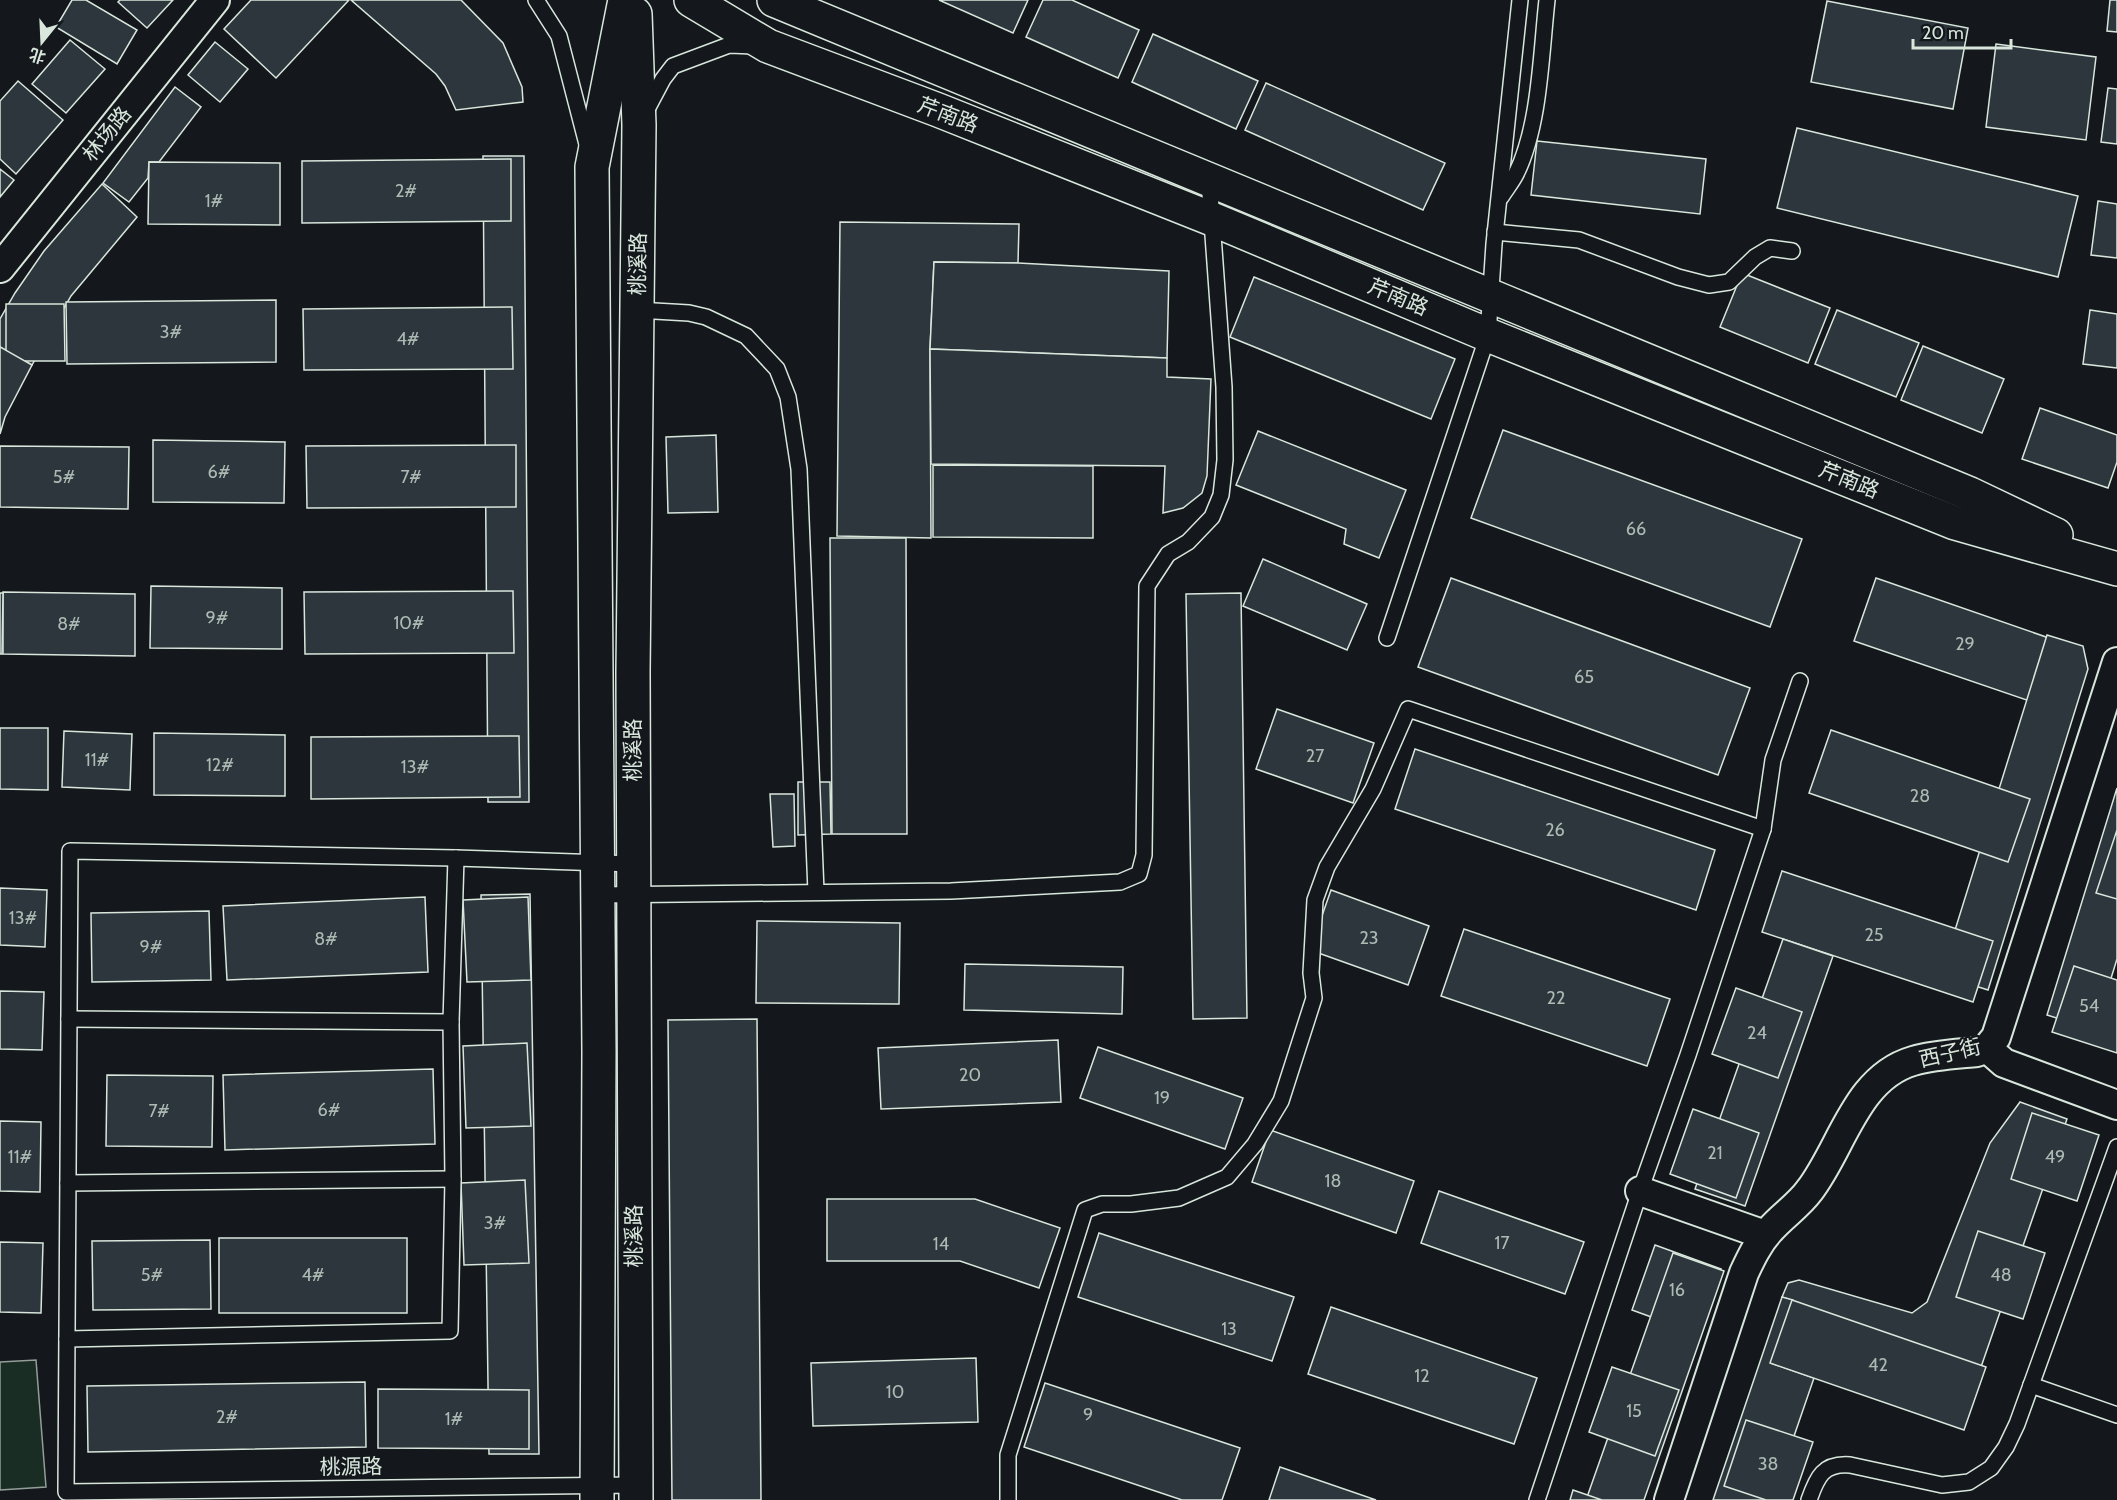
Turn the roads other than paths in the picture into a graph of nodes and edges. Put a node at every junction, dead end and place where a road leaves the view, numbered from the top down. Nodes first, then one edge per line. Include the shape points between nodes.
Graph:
1 (215, 0) edge
2 (536, 0) edge
3 (625, 0) edge
4 (635, 0) edge
5 (691, 0) edge
6 (776, 0) edge
7 (1520, 0) edge
8 (1547, 0) edge
9 (768, 46) junction
10 (639, 124) junction
11 (592, 167) junction
12 (1209, 180) junction
13 (1499, 199) junction
14 (1212, 219) junction
15 (1496, 232) junction
16 (1792, 251) dead end
17 (0, 268) edge
18 (1490, 297) junction
19 (637, 310) junction
20 (1488, 335) junction
21 (2117, 564) edge
22 (2117, 569) edge
23 (1387, 638) dead end
24 (2117, 662) edge
25 (1800, 681) dead end
26 (1762, 829) junction
27 (456, 858) junction
28 (597, 879) junction
29 (633, 879) junction
30 (816, 892) junction
31 (69, 1019) junction
32 (451, 1022) junction
33 (1987, 1048) junction
34 (2117, 1105) edge
35 (2117, 1147) edge
36 (453, 1179) junction
37 (68, 1183) junction
38 (1640, 1191) junction
39 (1765, 1236) junction
40 (67, 1339) junction
41 (2031, 1385) junction
42 (2117, 1415) edge
43 (597, 1493) edge
44 (636, 1493) edge
45 (365, 1494) edge
46 (1008, 1500) edge
47 (1537, 1500) edge
48 (1669, 1500) edge
49 (1809, 1500) edge

1 - 17 street, 林场路
2 - 11 lane, 桃溪路 via 559,36
3 - 11 main road, 桃溪路
4 - 10 main road, 桃溪路
5 - 9 main road, 芹南路
6 - 12 main road
7 - 13 lane
8 - 13 lane via 1535,112 1516,174
9 - 10 lane via 729,45 673,66
9 - 14 main road, 芹南路
10 - 19 main road, 桃溪路
11 - 28 main road, 桃溪路
12 - 14 lane
12 - 18 main road
13 - 15 lane
14 - 20 main road, 芹南路
14 - 30 lane via 1225,460 1221,495 1212,517 1188,542 1167,554 1147,586 1144,855 1139,874 1120,882 951,891
15 - 16 lane via 1579,240 1709,285 1729,282 1770,248
15 - 18 lane
18 - 20 lane
18 - 21 main road via 1970,494
19 - 29 main road, 桃溪路
19 - 30 lane via 706,317 746,336 777,369 788,397 799,469
20 - 22 main road, 芹南路 via 1955,523
20 - 23 lane
24 - 33 street, 西子街 via 2003,1017
25 - 26 lane via 1773,760
26 - 38 lane
26 - 46 lane via 1408,709 1372,789 1327,867 1315,900 1311,973 1314,998 1281,1101 1255,1144 1227,1177 1179,1198 1102,1204 1085,1210 1008,1455
27 - 28 lane
27 - 31 lane via 70,850
27 - 32 lane
28 - 29 lane
28 - 29 lane
28 - 43 main road, 桃溪路
29 - 30 lane
29 - 44 main road, 桃溪路
31 - 32 lane
31 - 37 lane
32 - 36 lane
33 - 34 street via 2004,1063
33 - 39 street, 西子街 via 1913,1061 1888,1075 1862,1100 1809,1192
35 - 41 lane
36 - 37 lane
36 - 40 lane via 450,1331
37 - 40 lane
38 - 39 street
38 - 47 lane
39 - 48 street, 西子街 via 1744,1273
40 - 45 lane, 桃源路 via 66,1492
41 - 42 lane
41 - 49 lane via 2006,1447 1991,1468 1969,1482 1942,1485 1840,1464 1821,1474
43 - 44 lane, 桃源路
43 - 45 lane, 桃源路

